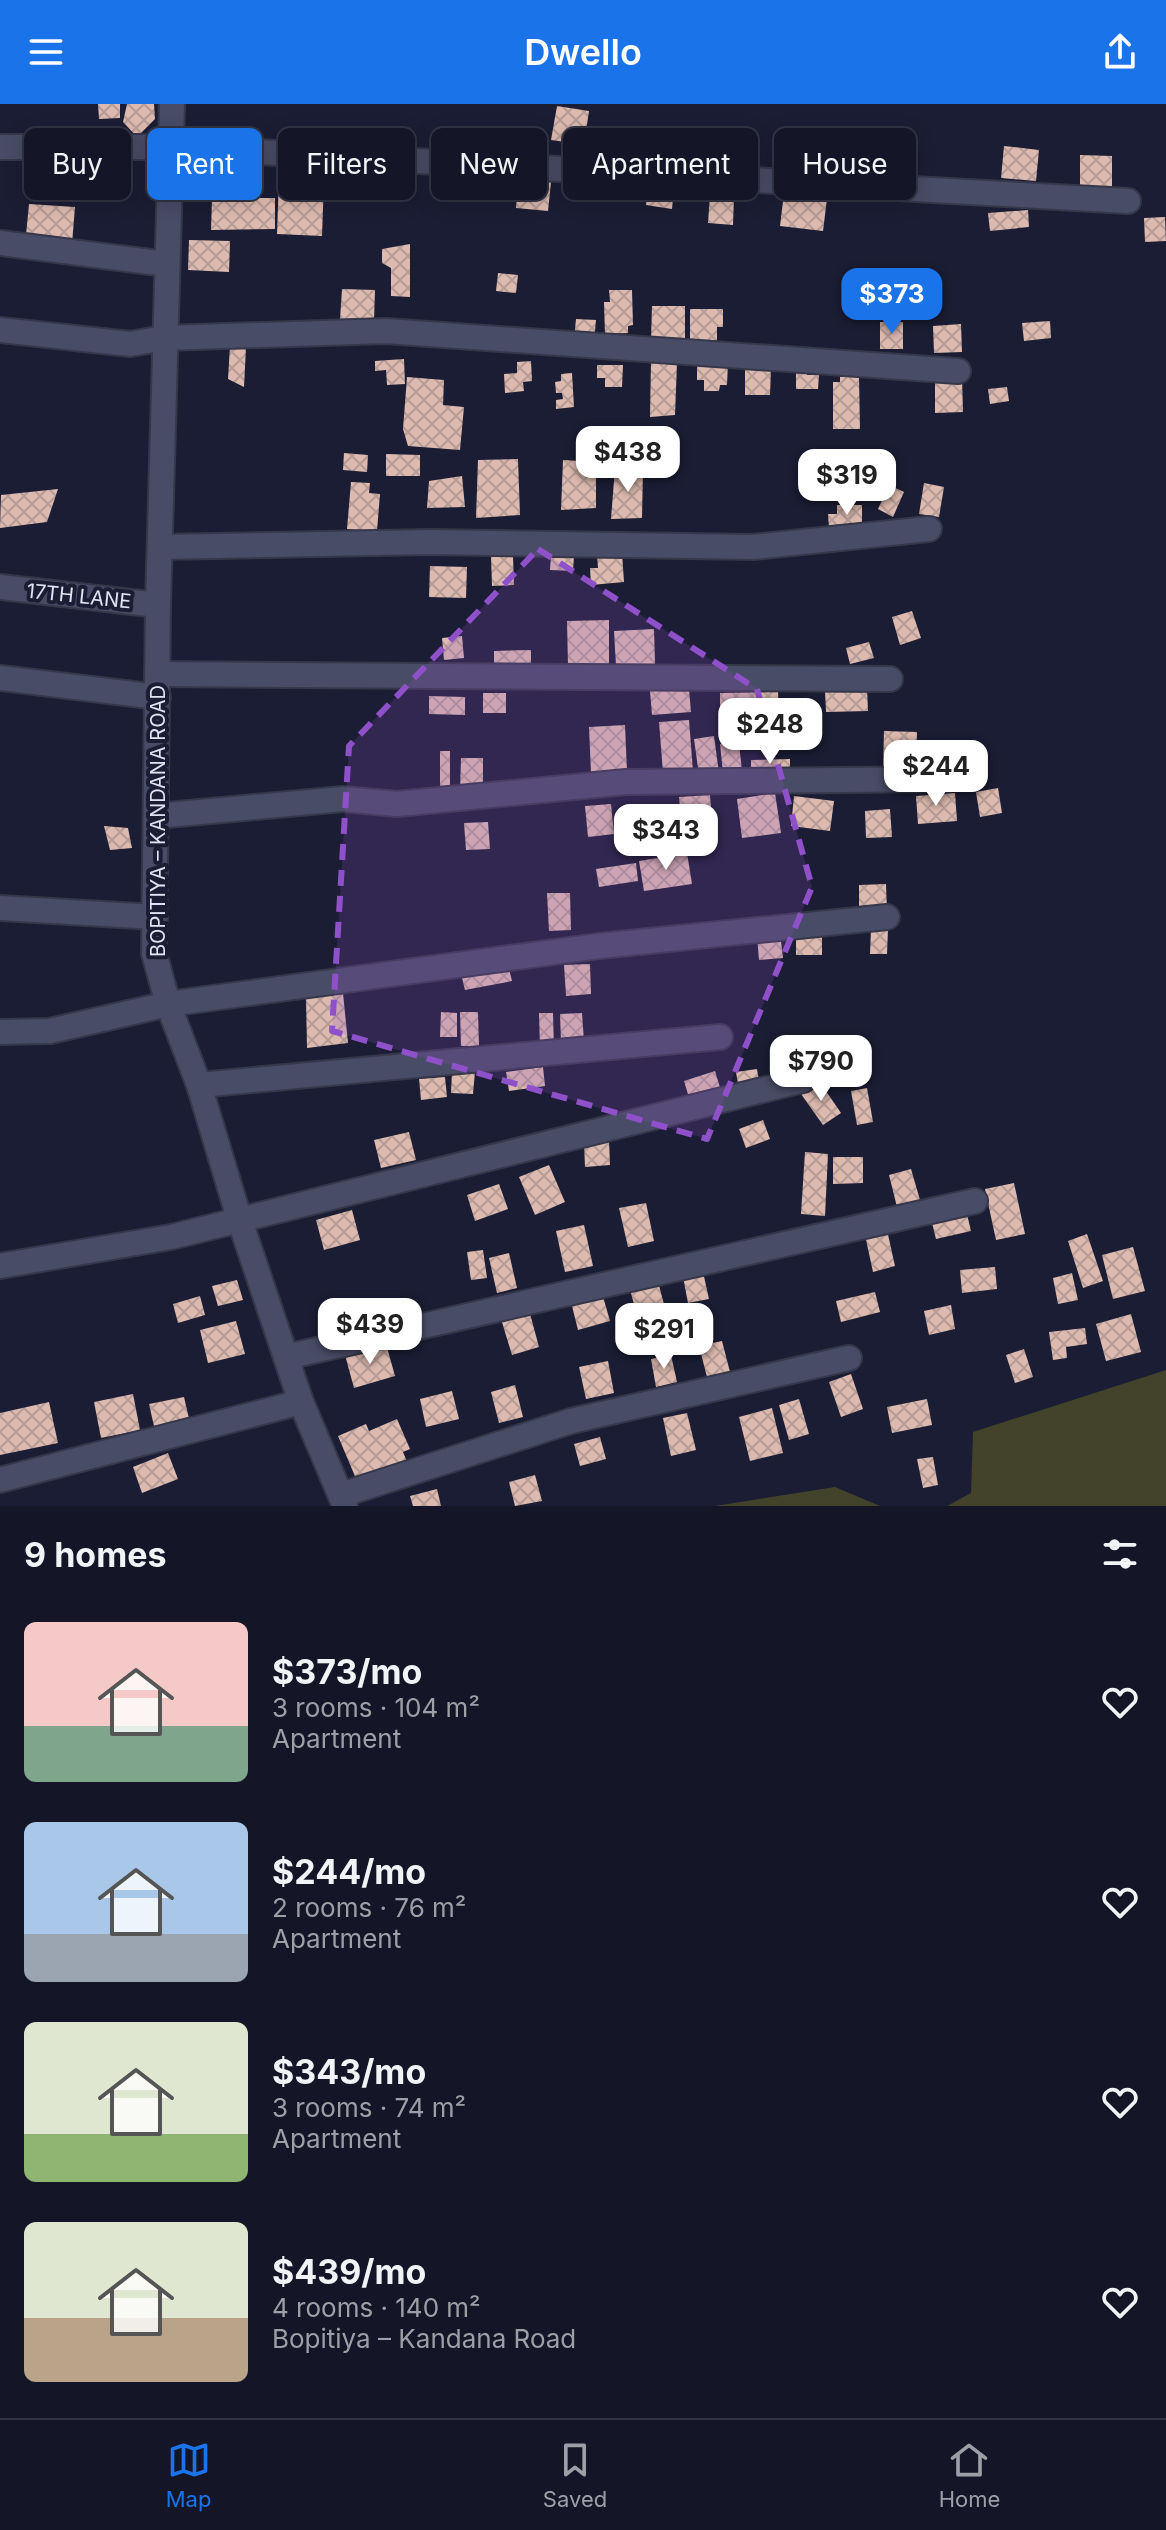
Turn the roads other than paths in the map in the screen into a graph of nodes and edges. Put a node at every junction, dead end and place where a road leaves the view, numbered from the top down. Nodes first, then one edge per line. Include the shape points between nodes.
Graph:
1 (172, 104) edge
2 (170, 128) edge
3 (0, 147) edge
4 (147, 147) edge
5 (262, 152) edge
6 (167, 200) edge
7 (1128, 201) dead end
8 (0, 243) edge
9 (166, 264) junction
10 (0, 330) edge
11 (164, 338) junction
12 (958, 371) dead end
13 (929, 529) dead end
14 (161, 547) junction
15 (0, 587) edge
16 (158, 605) junction
17 (0, 678) edge
18 (890, 679) dead end
19 (158, 686) junction
20 (948, 779) dead end
21 (156, 816) junction
22 (0, 908) edge
23 (155, 917) junction
24 (887, 917) dead end
25 (168, 1004) junction
26 (0, 1032) edge
27 (720, 1037) dead end
28 (803, 1080) dead end
29 (199, 1085) junction
30 (975, 1201) dead end
31 (239, 1218) junction
32 (0, 1266) edge
33 (286, 1357) junction
34 (849, 1358) dead end
35 (301, 1402) junction
36 (0, 1480) edge
37 (343, 1501) edge

1 - 2 street, BOPITIYA – KANDANA ROAD
3 - 4 street
5 - 7 street
6 - 9 street, BOPITIYA – KANDANA ROAD
8 - 9 street
9 - 11 street, BOPITIYA – KANDANA ROAD
10 - 11 street via 130,344
11 - 12 street via 386,331
11 - 14 street, BOPITIYA – KANDANA ROAD
13 - 14 street via 753,547 430,542
14 - 16 street, BOPITIYA – KANDANA ROAD
15 - 16 street, 17TH LANE
16 - 19 street, BOPITIYA – KANDANA ROAD
17 - 19 street
18 - 19 street
19 - 21 street, BOPITIYA – KANDANA ROAD
20 - 21 street via 626,782 397,804 343,799
21 - 23 street, BOPITIYA – KANDANA ROAD
22 - 23 street
23 - 25 street, BOPITIYA – KANDANA ROAD via 154,953
24 - 25 street via 599,946
25 - 26 street via 50,1031
25 - 29 street, BOPITIYA – KANDANA ROAD
27 - 29 street
28 - 31 street
29 - 31 street, BOPITIYA – KANDANA ROAD
30 - 33 street
31 - 32 street via 171,1237
31 - 33 street, BOPITIYA – KANDANA ROAD
33 - 35 street, BOPITIYA – KANDANA ROAD
34 - 37 street via 571,1421
35 - 36 street
35 - 37 street, BOPITIYA – KANDANA ROAD

